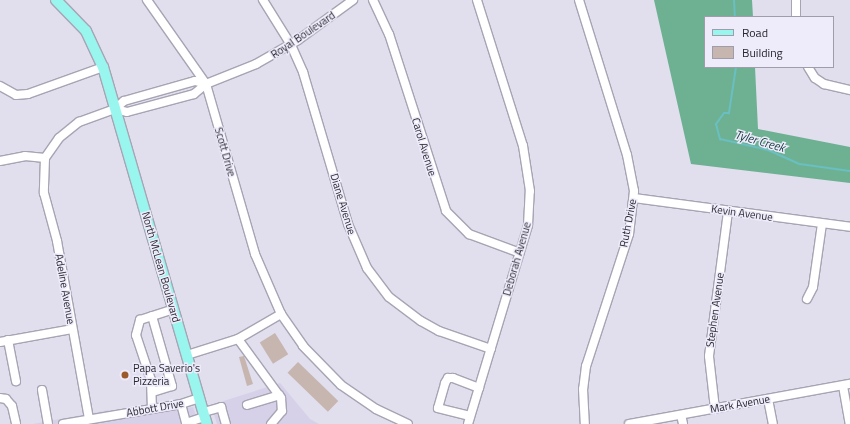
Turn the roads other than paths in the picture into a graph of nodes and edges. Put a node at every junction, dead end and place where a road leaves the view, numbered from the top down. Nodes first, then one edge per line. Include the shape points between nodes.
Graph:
1 (56, 0) edge
2 (147, 0) edge
3 (264, 0) edge
4 (353, 0) edge
5 (373, 0) edge
6 (477, 0) edge
7 (579, 0) edge
8 (796, 0) edge
9 (796, 16) edge
10 (291, 45) junction
11 (103, 67) junction
12 (809, 68) edge
13 (206, 84) junction
14 (0, 86) edge
15 (850, 90) edge
16 (115, 109) junction
17 (45, 158) junction
18 (0, 161) edge
19 (634, 198) junction
20 (728, 212) junction
21 (822, 224) junction
22 (850, 227) edge
23 (520, 253) junction
24 (807, 299) dead end
25 (173, 309) junction
26 (281, 314) junction
27 (152, 316) junction
28 (72, 329) junction
29 (238, 339) junction
30 (4, 341) edge
31 (491, 349) junction
32 (187, 355) junction
33 (16, 382) dead end
34 (847, 385) edge
35 (479, 388) junction
36 (42, 390) dead end
37 (152, 392) junction
38 (279, 395) junction
39 (0, 398) edge
40 (199, 398) junction
41 (768, 399) junction
42 (181, 404) junction
43 (247, 405) dead end
44 (152, 408) junction
45 (715, 409) junction
46 (681, 415) junction
47 (205, 418) edge
48 (469, 420) edge
49 (671, 420) edge
50 (88, 422) edge
51 (184, 423) edge
52 (16, 424) edge
53 (48, 424) edge
54 (63, 424) edge
55 (226, 424) edge
56 (271, 424) edge
57 (408, 424) edge
58 (585, 424) edge
59 (629, 424) edge
60 (683, 424) edge
61 (773, 424) edge
62 (850, 424) edge

1 - 11 main road, North McLean Boulevard via 86,31
2 - 13 street, Scott Drive
3 - 10 street, Diane Avenue
4 - 10 street, Royal Boulevard
5 - 23 street, Carol Avenue via 389,34 446,211 469,234
6 - 23 street, Deborah Avenue via 523,146 530,179 530,215
7 - 19 street, Ruth Drive via 630,167
8 - 9 street
10 - 13 street, Royal Boulevard via 250,67
10 - 31 street, Diane Avenue via 311,95 348,224 366,268 390,297 421,321
11 - 14 street via 28,94 16,95
11 - 16 main road, North McLean Boulevard
12 - 15 street via 815,78 824,84
13 - 16 street, Royal Boulevard via 196,81 124,101
13 - 16 street, Royal Boulevard via 194,94 127,112
13 - 26 street, Scott Drive via 255,254
16 - 17 street, Royal Boulevard via 69,128
16 - 25 main road, North McLean Boulevard
17 - 18 street via 25,156
17 - 28 street, Adeline Avenue via 44,193 56,241
19 - 20 street, Kevin Avenue
19 - 58 street, Ruth Drive via 628,234 586,366 583,389
20 - 21 street, Kevin Avenue
20 - 45 street, Stephen Avenue via 708,356
21 - 22 street, Kevin Avenue
21 - 24 street via 813,287
23 - 31 street, Deborah Avenue
25 - 27 street
25 - 32 main road, North McLean Boulevard
26 - 29 street
26 - 57 street via 306,351 341,385 376,409
27 - 37 street via 140,320 136,335 151,380
27 - 37 street via 172,386
28 - 30 street
28 - 50 street, Adeline Avenue
29 - 32 street
29 - 38 street
30 - 33 street
31 - 35 street, Deborah Avenue
32 - 40 main road, North McLean Boulevard
34 - 41 street, Mark Avenue
34 - 62 street
35 - 48 street, Deborah Avenue
35 - 48 street via 453,378 446,380 438,408
36 - 53 street
37 - 44 street
38 - 43 street
38 - 56 street via 282,411
39 - 52 street via 6,399 12,406
40 - 42 street, Abbott Drive
40 - 47 main road, North McLean Boulevard
41 - 45 street, Mark Avenue
41 - 61 street
42 - 44 street, Abbott Drive
42 - 51 street
44 - 50 street, Abbott Drive
45 - 46 street, Mark Avenue
46 - 49 street, Mark Avenue
46 - 60 street
47 - 51 street
47 - 55 street via 221,407
49 - 59 street, Mark Avenue
50 - 54 street, Abbott Drive

